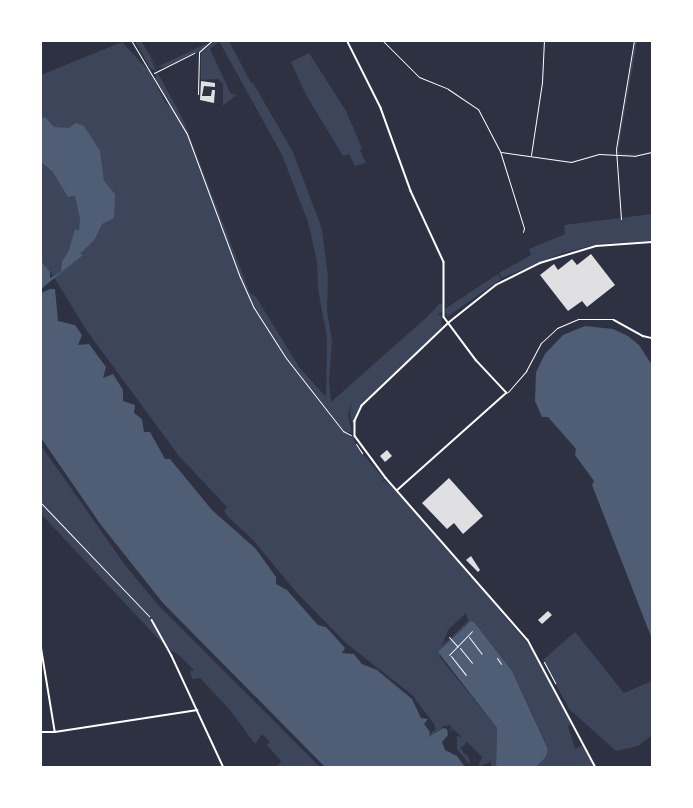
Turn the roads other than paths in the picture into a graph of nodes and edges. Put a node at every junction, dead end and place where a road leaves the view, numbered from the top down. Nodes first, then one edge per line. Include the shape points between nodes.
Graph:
1 (213, 40) edge
2 (347, 40) edge
3 (199, 52) junction
4 (194, 53) road end
5 (198, 93) dead end
6 (652, 242) edge
7 (614, 320) joint
8 (448, 323) junction
9 (652, 338) edge
10 (507, 393) junction
11 (398, 490) junction
12 (152, 620) road end
13 (40, 639) edge
14 (198, 709) junction
15 (40, 732) edge
16 (55, 732) junction
17 (224, 768) edge
18 (596, 768) edge

1 - 3 lane
2 - 8 street via 381,108 408,184 444,262 444,315
3 - 4 lane
3 - 5 lane
6 - 8 street via 596,246 540,262 496,285
7 - 9 street
7 - 10 lane via 585,318 557,328 541,343 526,371
8 - 10 street
8 - 11 street via 362,406 355,421 358,444
10 - 11 street
11 - 18 street via 528,640
12 - 14 street
13 - 16 street
14 - 16 street
14 - 17 street
15 - 16 street

